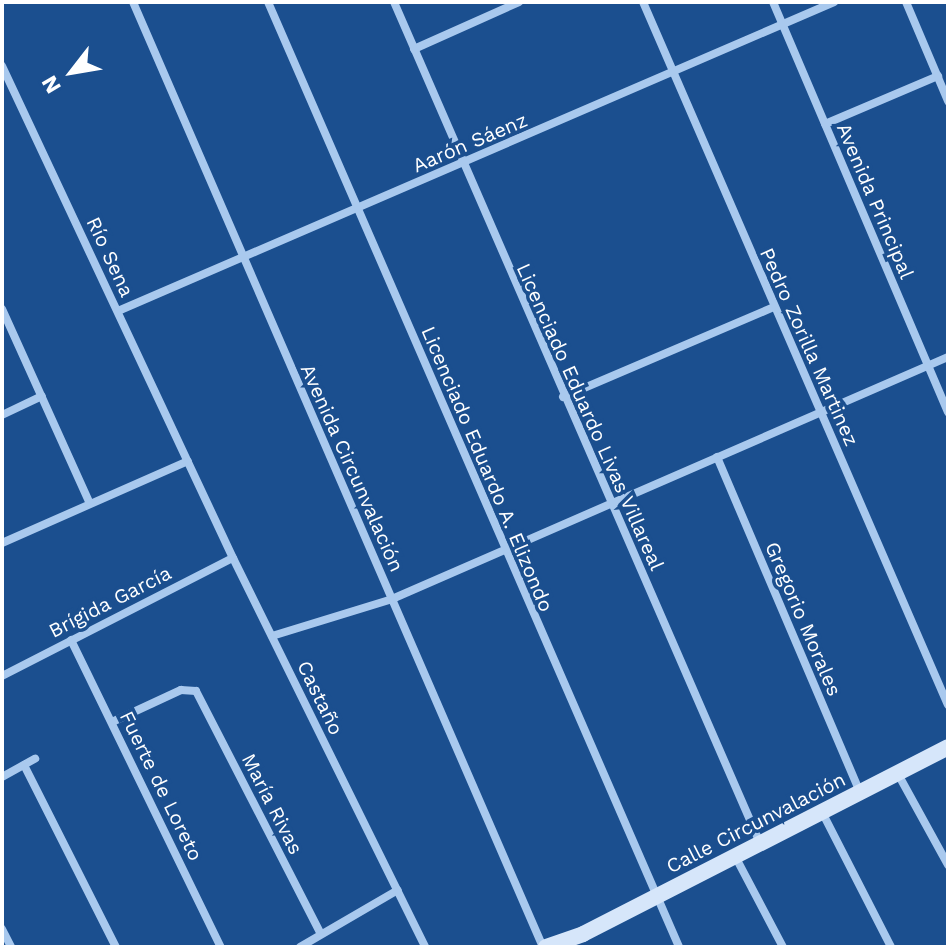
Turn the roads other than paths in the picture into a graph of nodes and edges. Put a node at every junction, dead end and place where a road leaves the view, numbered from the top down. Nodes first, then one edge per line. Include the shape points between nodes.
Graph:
1 (133, 2) edge
2 (268, 2) edge
3 (394, 2) edge
4 (519, 2) edge
5 (643, 2) edge
6 (773, 2) edge
7 (834, 2) edge
8 (906, 2) edge
9 (783, 25) junction
10 (414, 49) junction
11 (2, 66) edge
12 (674, 74) junction
13 (938, 76) junction
14 (947, 97) edge
15 (825, 124) junction
16 (462, 165) junction
17 (359, 206) junction
18 (241, 255) junction
19 (772, 308) junction
20 (2, 309) edge
21 (118, 311) junction
22 (948, 357) edge
23 (927, 366) junction
24 (42, 396) junction
25 (563, 397) junction
26 (948, 412) edge
27 (820, 413) junction
28 (2, 415) edge
29 (717, 457) junction
30 (188, 461) junction
31 (89, 502) junction
32 (611, 504) junction
33 (2, 543) edge
34 (505, 551) junction
35 (233, 558) junction
36 (392, 599) junction
37 (272, 636) junction
38 (71, 640) junction
39 (2, 676) edge
40 (948, 705) edge
41 (112, 722) junction
42 (948, 747) edge
43 (35, 759) dead end
44 (24, 765) junction
45 (898, 774) junction
46 (2, 777) edge
47 (860, 793) junction
48 (822, 812) junction
49 (760, 843) junction
50 (734, 855) junction
51 (948, 865) edge
52 (398, 890) junction
53 (654, 898) junction
54 (2, 929) edge
55 (321, 934) junction
56 (573, 942) edge
57 (11, 947) edge
58 (116, 947) edge
59 (221, 947) edge
60 (300, 947) edge
61 (425, 947) edge
62 (545, 947) edge
63 (679, 947) edge
64 (783, 947) edge
65 (891, 947) edge

1 - 18 street, Avenida Circunvalación
2 - 17 street, Licenciado Eduardo A. Elizondo
3 - 10 street, Licenciado Eduardo Livas Villareal
4 - 10 street
5 - 12 street, Pedro Zorilla Martinez
6 - 9 street, Avenida Principal
7 - 9 street, Aarón Sáenz
8 - 13 street
9 - 12 street, Aarón Sáenz
9 - 15 street, Avenida Principal
10 - 16 street, Licenciado Eduardo Livas Villareal
11 - 21 street, Río Sena
12 - 16 street, Aarón Sáenz
12 - 19 street, Pedro Zorilla Martinez
13 - 14 street
13 - 15 street
15 - 23 street, Avenida Principal
16 - 17 street, Aarón Sáenz
16 - 25 street, Licenciado Eduardo Livas Villareal
17 - 18 street, Aarón Sáenz
17 - 34 street, Licenciado Eduardo A. Elizondo
18 - 21 street, Aarón Sáenz
18 - 36 street, Avenida Circunvalación
19 - 25 street
19 - 27 street, Pedro Zorilla Martinez
20 - 24 street
21 - 30 street, Río Sena
22 - 23 street
23 - 26 street, Avenida Principal
23 - 27 street
24 - 28 street
24 - 31 street
25 - 32 street, Licenciado Eduardo Livas Villareal
27 - 29 street
27 - 40 street, Pedro Zorilla Martinez
29 - 32 street
29 - 47 street, Gregorio Morales
30 - 31 street
30 - 35 street, Castaño
31 - 33 street
32 - 34 street
32 - 49 street, Licenciado Eduardo Livas Villareal
34 - 36 street
34 - 53 street, Licenciado Eduardo A. Elizondo
35 - 37 street, Castaño
35 - 38 street, Brígida García
36 - 37 street
36 - 62 street, Avenida Circunvalación
37 - 52 street, Castaño
38 - 39 street, Brígida García
38 - 41 street, Fuerte de Loreto
41 - 55 street, María Rivas via 181,690 196,691
41 - 59 street, Fuerte de Loreto
42 - 45 street, Calle Circunvalación
43 - 44 street
44 - 46 street
44 - 58 street
45 - 47 street, Calle Circunvalación
45 - 51 street
47 - 48 street, Calle Circunvalación
48 - 49 street, Calle Circunvalación
48 - 65 street
49 - 50 street, Calle Circunvalación
50 - 53 street, Calle Circunvalación
50 - 64 street
52 - 55 street
52 - 61 street, Castaño
53 - 56 street, Calle Circunvalación
53 - 63 street, Licenciado Eduardo A. Elizondo
54 - 57 street
55 - 60 street
56 - 62 street, Calle Circunvalación

